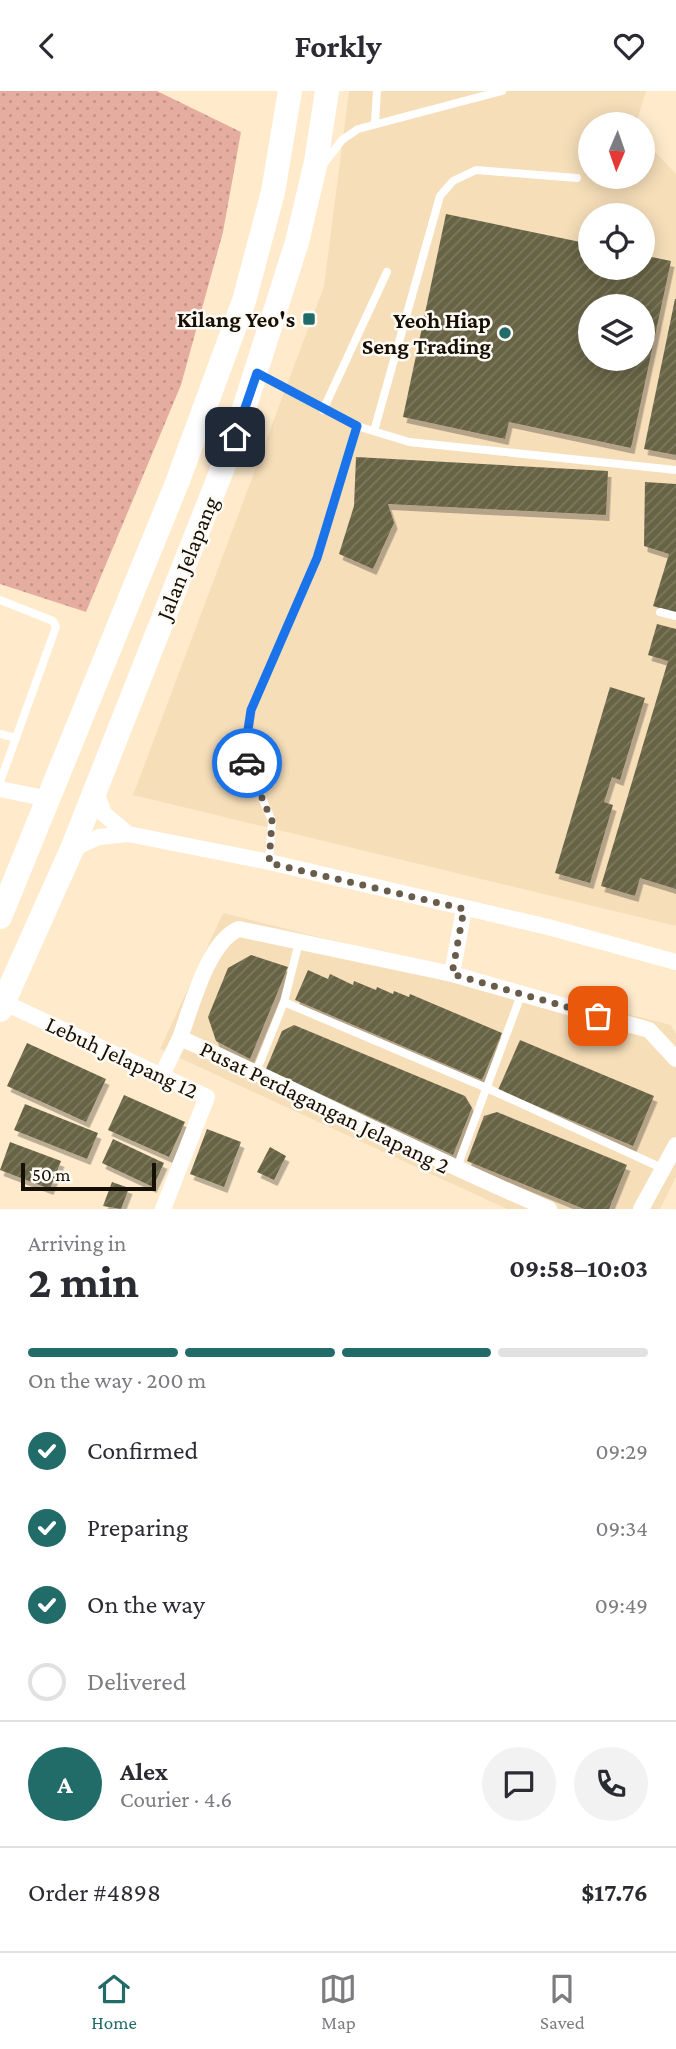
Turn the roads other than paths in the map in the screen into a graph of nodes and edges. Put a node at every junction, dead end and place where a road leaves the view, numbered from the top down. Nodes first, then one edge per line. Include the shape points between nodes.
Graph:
1 (290, 91) edge
2 (327, 91) edge
3 (377, 91) edge
4 (502, 91) edge
5 (375, 123) junction
6 (577, 178) dead end
7 (310, 188) junction
8 (387, 272) dead end
9 (257, 373) junction
10 (323, 410) junction
11 (357, 426) junction
12 (374, 431) junction
13 (676, 470) edge
14 (0, 600) edge
15 (660, 612) dead end
16 (676, 616) edge
17 (0, 734) edge
18 (16, 738) junction
19 (0, 782) edge
20 (0, 789) edge
21 (96, 790) junction
22 (49, 799) junction
23 (128, 834) junction
24 (72, 849) junction
25 (269, 863) junction
26 (464, 909) junction
27 (0, 917) edge
28 (299, 942) junction
29 (676, 962) edge
30 (452, 974) junction
31 (521, 995) junction
32 (284, 1002) junction
33 (2, 1006) edge
34 (180, 1038) junction
35 (676, 1059) edge
36 (256, 1072) junction
37 (162, 1075) junction
38 (489, 1089) junction
39 (676, 1145) edge
40 (664, 1169) junction
41 (456, 1170) junction
42 (163, 1209) edge
43 (549, 1209) edge
44 (641, 1209) edge

1 - 22 main road, Jalan Jelapang via 273,192 244,301 177,483
2 - 7 main road, Jalan Jelapang
3 - 5 lane
4 - 5 lane
5 - 7 lane via 331,150
6 - 12 lane via 476,170 453,181 440,197
7 - 9 main road, Jalan Jelapang
8 - 10 lane
9 - 10 lane
9 - 21 main road, Jalan Jelapang
10 - 11 lane
11 - 12 lane
11 - 25 lane via 317,558 251,710 244,756 272,821
12 - 13 lane via 409,442
14 - 18 lane via 54,621 56,627
15 - 16 lane
17 - 18 lane
18 - 19 lane
20 - 22 street
21 - 23 street via 104,814
21 - 24 main road, Jalan Jelapang
22 - 27 main road, Jalan Jelapang
23 - 24 street via 99,837
23 - 25 street
24 - 33 main road, Jalan Jelapang
25 - 26 street
26 - 29 street
26 - 30 street
28 - 30 street
28 - 32 lane
28 - 34 street, Pusat Perdagangan Jelapang 2 via 239,929 232,932 206,966
30 - 31 street
31 - 35 street via 649,1030
31 - 38 lane
32 - 36 lane
32 - 38 lane
33 - 37 street, Lebuh Jelapang 12
34 - 36 street, Pusat Perdagangan Jelapang 2
34 - 37 street
36 - 41 street, Pusat Perdagangan Jelapang 2
37 - 42 street, Lebuh Jelapang 12 via 207,1097
38 - 40 lane
38 - 41 lane
39 - 40 street
40 - 44 street
41 - 43 street, Pusat Perdagangan Jelapang 2

